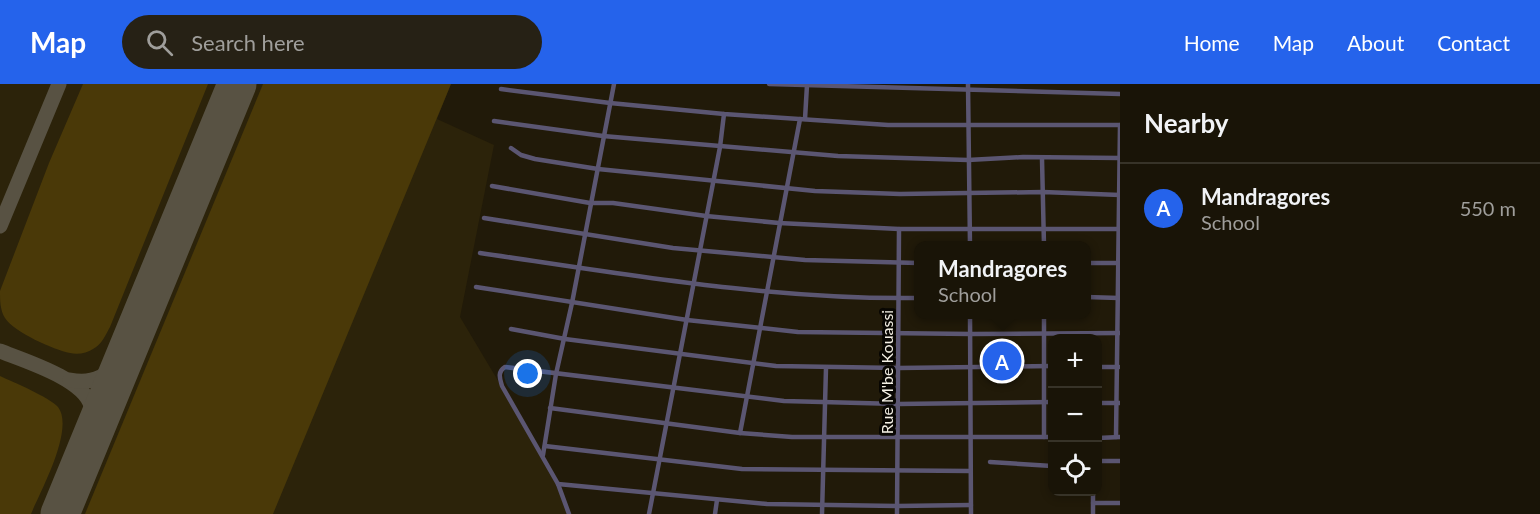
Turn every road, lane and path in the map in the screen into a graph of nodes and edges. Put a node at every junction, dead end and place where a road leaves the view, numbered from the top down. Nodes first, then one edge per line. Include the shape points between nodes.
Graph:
1 (614, 84) edge
2 (769, 84) edge
3 (795, 85) edge
4 (807, 85) edge
5 (828, 85) edge
6 (860, 86) edge
7 (893, 86) edge
8 (968, 87) edge
9 (501, 89) dead end
10 (1120, 94) edge
11 (610, 103) junction
12 (724, 114) junction
13 (803, 119) junction
14 (494, 121) dead end
15 (968, 124) junction
16 (1120, 125) edge
17 (603, 136) junction
18 (720, 147) junction
19 (511, 148) dead end
20 (794, 152) junction
21 (1120, 158) edge
22 (1042, 159) junction
23 (968, 160) junction
24 (598, 169) junction
25 (713, 182) junction
26 (492, 186) dead end
27 (788, 189) junction
28 (1043, 192) junction
29 (970, 194) junction
30 (1120, 195) edge
31 (591, 204) junction
32 (706, 216) junction
33 (484, 218) dead end
34 (779, 223) junction
35 (1044, 228) junction
36 (899, 229) junction
37 (971, 229) junction
38 (1119, 229) edge
39 (585, 235) junction
40 (970, 241) edge
41 (1044, 241) edge
42 (700, 250) junction
43 (480, 253) dead end
44 (774, 257) junction
45 (899, 263) junction
46 (914, 263) edge
47 (1091, 263) edge
48 (1119, 263) edge
49 (579, 268) junction
50 (694, 284) junction
51 (476, 287) dead end
52 (768, 292) junction
53 (1091, 297) edge
54 (899, 298) junction
55 (914, 298) edge
56 (1119, 298) edge
57 (572, 303) junction
58 (970, 319) edge
59 (1044, 319) edge
60 (687, 320) junction
61 (761, 328) junction
62 (511, 329) dead end
63 (1044, 333) junction
64 (1119, 333) edge
65 (898, 334) junction
66 (971, 334) junction
67 (565, 339) junction
68 (679, 353) junction
69 (754, 364) junction
70 (1044, 365) junction
71 (1048, 365) edge
72 (970, 366) junction
73 (1102, 367) edge
74 (826, 368) junction
75 (898, 368) junction
76 (1118, 368) edge
77 (556, 374) junction
78 (672, 389) junction
79 (748, 397) junction
80 (825, 402) junction
81 (1044, 402) junction
82 (1048, 402) edge
83 (971, 403) junction
84 (1102, 403) edge
85 (898, 404) junction
86 (1118, 404) edge
87 (550, 408) junction
88 (667, 423) junction
89 (740, 433) junction
90 (824, 436) junction
91 (1044, 437) junction
92 (1048, 437) edge
93 (1118, 437) edge
94 (898, 438) junction
95 (971, 438) junction
96 (1102, 438) edge
97 (545, 446) junction
98 (543, 456) junction
99 (659, 459) junction
100 (1102, 461) edge
101 (1120, 461) edge
102 (990, 462) dead end
103 (1048, 466) edge
104 (823, 470) junction
105 (898, 471) junction
106 (970, 471) junction
107 (558, 484) junction
108 (653, 492) junction
109 (1093, 496) edge
110 (717, 500) junction
111 (822, 503) junction
112 (1093, 503) junction
113 (1120, 503) edge
114 (971, 504) junction
115 (897, 506) junction
116 (569, 514) edge
117 (649, 514) edge
118 (715, 514) edge
119 (822, 514) edge
120 (897, 514) edge
121 (971, 514) edge
122 (1093, 514) edge

1 - 11 street
2 - 3 street
3 - 4 street
4 - 5 street
4 - 13 street
5 - 6 street
6 - 7 street
7 - 8 street
8 - 10 street
8 - 15 street
9 - 11 street
11 - 12 street
11 - 17 street
12 - 13 street
12 - 18 street
13 - 15 street via 888,125
13 - 20 street
14 - 17 street
15 - 16 street
15 - 23 street
16 - 21 street
17 - 18 street
17 - 24 street
18 - 20 street
18 - 25 street
19 - 24 street via 535,159
20 - 23 street
20 - 27 street
21 - 22 street
21 - 30 street
22 - 23 street
22 - 28 street
23 - 29 street
24 - 25 street
24 - 31 street
25 - 27 street
25 - 32 street
26 - 31 street
27 - 29 street
27 - 34 street
28 - 29 street
28 - 30 street
28 - 35 street
29 - 37 street
30 - 38 street
31 - 32 street
31 - 39 street
32 - 34 street
32 - 42 street
33 - 39 street
34 - 36 street
34 - 44 street
35 - 37 street
35 - 38 street
35 - 41 street
36 - 37 street
36 - 45 street, Rue M'be Kouassi
37 - 40 street
38 - 48 street
39 - 42 street
39 - 49 street
42 - 44 street
42 - 50 street
43 - 49 street
44 - 45 street
44 - 52 street
45 - 46 street
45 - 54 street, Rue M'be Kouassi
47 - 48 street
48 - 56 street
49 - 50 street
49 - 57 street
50 - 52 street
50 - 60 street
51 - 57 street
52 - 54 street
52 - 61 street
53 - 56 street
54 - 55 street
54 - 65 street, Rue M'be Kouassi
56 - 64 street
57 - 60 street
57 - 67 street
58 - 66 street
59 - 63 street
60 - 61 street
60 - 68 street
61 - 65 street
61 - 69 street
62 - 67 street
63 - 64 street
63 - 66 street
63 - 70 street
64 - 76 street
65 - 66 street
65 - 75 street, Rue M'be Kouassi
66 - 72 street
67 - 68 street
67 - 77 street
68 - 69 street
68 - 78 street
69 - 74 street
69 - 79 street
70 - 71 street
70 - 72 street
70 - 81 street
72 - 75 street
72 - 83 street
73 - 76 street
74 - 75 street
74 - 80 street
75 - 85 street, Rue M'be Kouassi
76 - 86 street
77 - 78 street
77 - 87 street
77 - 98 street via 512,366 505,367 499,375
78 - 79 street
78 - 88 street
79 - 80 street
79 - 89 street
80 - 85 street
80 - 90 street
81 - 82 street
81 - 83 street
81 - 91 street
83 - 85 street
83 - 95 street
84 - 86 street
85 - 94 street, Rue M'be Kouassi
86 - 93 street
87 - 88 street
87 - 97 street
88 - 89 street
88 - 99 street
89 - 90 street
90 - 94 street
90 - 104 street
91 - 92 street
91 - 95 street
93 - 96 street
94 - 95 street
94 - 105 street, Rue M'be Kouassi
95 - 106 street
97 - 98 street
97 - 99 street
98 - 107 street
99 - 104 street via 742,469
99 - 108 street
100 - 101 street
102 - 103 street
104 - 105 street
104 - 111 street
105 - 106 street
105 - 115 street, Rue M'be Kouassi
106 - 114 street
107 - 108 street
107 - 116 street
108 - 110 street
108 - 117 street
109 - 112 street
110 - 111 street
110 - 118 street
111 - 115 street
111 - 119 street
112 - 113 street
112 - 122 street
114 - 115 street
114 - 121 street
115 - 120 street, Rue M'be Kouassi

